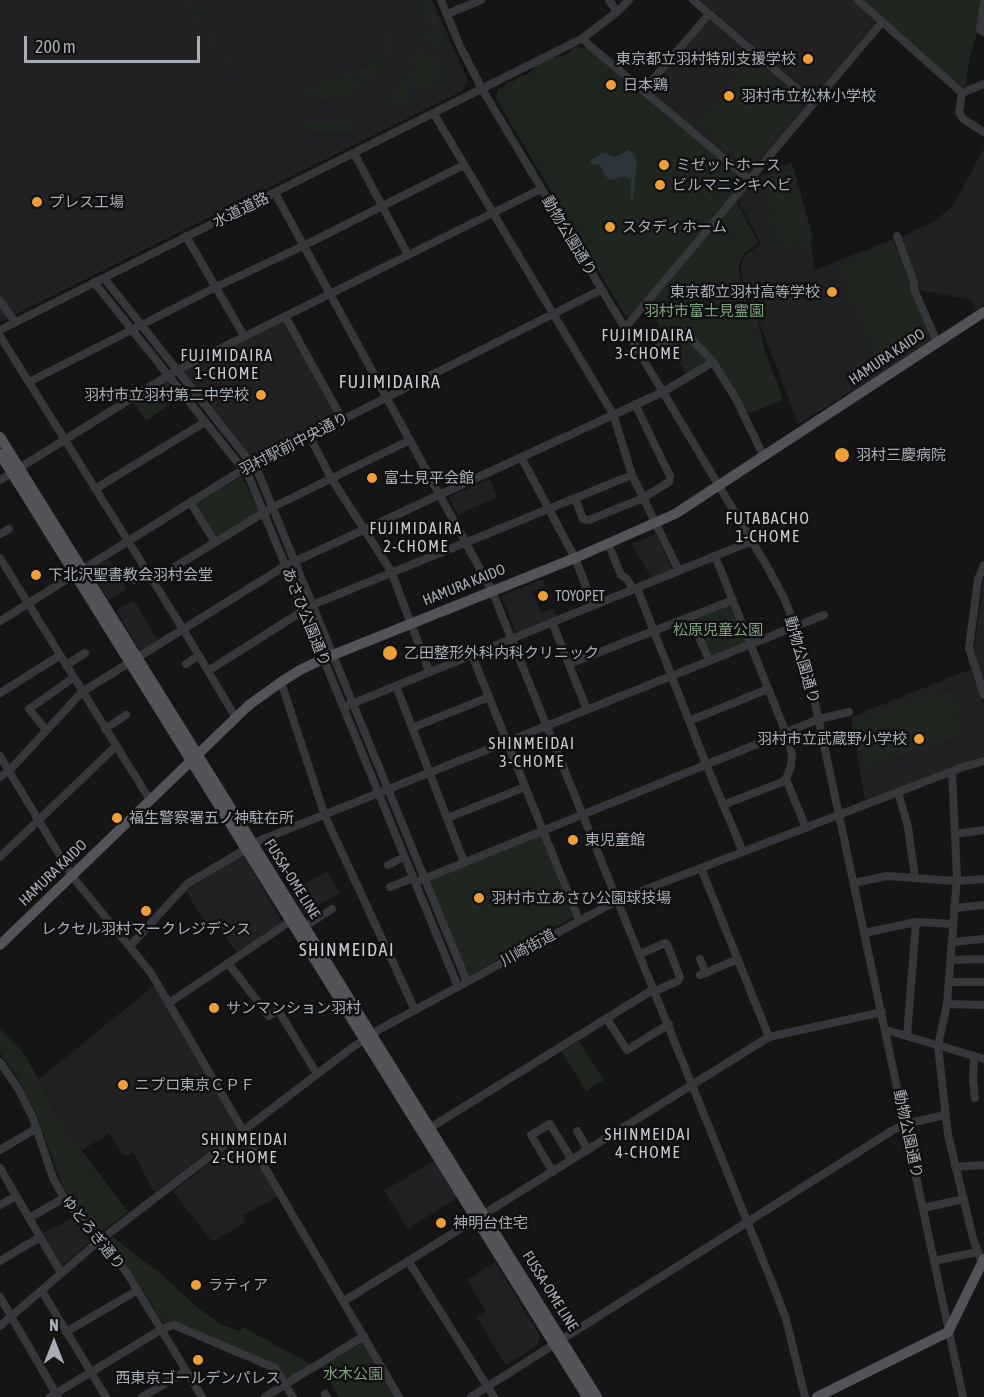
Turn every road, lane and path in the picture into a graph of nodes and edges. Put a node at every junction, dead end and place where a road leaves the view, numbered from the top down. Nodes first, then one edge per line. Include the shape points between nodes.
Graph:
1 (441, 0) edge
2 (482, 0) edge
3 (609, 0) edge
4 (629, 0) edge
5 (693, 0) edge
6 (858, 0) edge
7 (984, 2) edge
8 (617, 12) junction
9 (447, 14) junction
10 (708, 14) junction
11 (882, 22) junction
12 (984, 32) edge
13 (584, 38) junction
14 (984, 84) edge
15 (482, 89) junction
16 (643, 91) junction
17 (962, 93) junction
18 (814, 103) junction
19 (434, 114) junction
20 (984, 132) edge
21 (354, 153) junction
22 (464, 165) junction
23 (750, 180) junction
24 (542, 189) junction
25 (275, 193) junction
26 (382, 206) junction
27 (493, 213) junction
28 (186, 236) junction
29 (897, 236) dead end
30 (303, 246) junction
31 (408, 255) junction
32 (104, 278) junction
33 (94, 282) junction
34 (216, 287) junction
35 (601, 290) junction
36 (331, 294) junction
37 (0, 301) edge
38 (984, 312) edge
39 (552, 313) junction
40 (285, 316) junction
41 (15, 322) junction
42 (142, 326) junction
43 (624, 328) junction
44 (132, 330) junction
45 (0, 331) edge
46 (244, 336) junction
47 (937, 342) junction
48 (642, 357) junction
49 (713, 362) junction
50 (177, 370) junction
51 (169, 376) junction
52 (29, 382) junction
53 (663, 392) junction
54 (388, 397) junction
55 (635, 404) junction
56 (613, 414) junction
57 (342, 419) junction
58 (205, 422) junction
59 (309, 435) junction
60 (0, 437) edge
61 (64, 440) junction
62 (410, 440) junction
63 (0, 454) edge
64 (521, 457) junction
65 (764, 457) junction
66 (253, 465) junction
67 (244, 469) junction
68 (15, 470) junction
69 (632, 475) junction
70 (331, 478) junction
71 (0, 480) edge
72 (719, 487) junction
73 (95, 489) junction
74 (439, 494) junction
75 (575, 498) junction
76 (643, 498) junction
77 (190, 502) junction
78 (273, 507) junction
79 (549, 509) junction
80 (263, 513) junction
81 (656, 524) junction
82 (363, 528) junction
83 (9, 529) dead end
84 (0, 534) edge
85 (127, 541) junction
86 (752, 541) junction
87 (215, 542) junction
88 (466, 542) junction
89 (608, 543) junction
90 (715, 556) junction
91 (0, 558) edge
92 (575, 558) junction
93 (294, 561) junction
94 (984, 565) edge
95 (285, 566) junction
96 (146, 571) junction
97 (391, 571) junction
98 (679, 571) junction
99 (79, 572) junction
100 (134, 579) dead end
101 (152, 581) junction
102 (635, 589) junction
103 (492, 591) junction
104 (733, 600) junction
105 (27, 604) junction
106 (312, 605) junction
107 (593, 605) junction
108 (303, 610) junction
109 (824, 615) dead end
110 (690, 617) junction
111 (0, 621) edge
112 (552, 622) junction
113 (410, 623) junction
114 (795, 626) junction
115 (183, 629) junction
116 (654, 631) junction
117 (511, 638) junction
118 (750, 644) junction
119 (85, 653) dead end
120 (472, 654) junction
121 (59, 656) junction
122 (198, 656) junction
123 (328, 657) junction
124 (133, 659) junction
125 (709, 660) junction
126 (186, 664) dead end
127 (569, 664) junction
128 (66, 665) junction
129 (208, 671) junction
130 (429, 671) junction
131 (671, 675) junction
132 (73, 678) junction
133 (281, 682) junction
134 (396, 686) junction
135 (768, 689) junction
136 (82, 692) junction
137 (0, 693) edge
138 (984, 695) edge
139 (489, 697) junction
140 (353, 704) junction
141 (344, 708) junction
142 (587, 710) junction
143 (849, 712) dead end
144 (126, 715) dead end
145 (236, 718) junction
146 (819, 719) junction
147 (689, 720) junction
148 (548, 726) junction
149 (412, 728) junction
150 (105, 729) junction
151 (46, 730) junction
152 (786, 733) junction
153 (507, 742) junction
154 (116, 746) junction
155 (0, 756) edge
156 (194, 758) junction
157 (984, 761) edge
158 (706, 764) junction
159 (9, 771) junction
160 (952, 772) junction
161 (430, 774) junction
162 (0, 777) edge
163 (786, 778) junction
164 (525, 787) junction
165 (388, 790) junction
166 (898, 792) junction
167 (379, 795) junction
168 (150, 800) junction
169 (723, 805) junction
170 (584, 814) junction
171 (325, 816) junction
172 (840, 816) junction
173 (447, 818) junction
174 (38, 820) junction
175 (806, 828) junction
176 (543, 830) junction
177 (984, 830) edge
178 (954, 834) junction
179 (250, 846) junction
180 (743, 852) junction
181 (0, 857) edge
182 (404, 857) junction
183 (464, 862) junction
184 (388, 865) dead end
185 (702, 868) junction
186 (72, 876) junction
187 (424, 878) junction
188 (915, 878) junction
189 (984, 879) edge
190 (414, 880) junction
191 (956, 881) junction
192 (854, 883) junction
193 (390, 887) dead end
194 (618, 900) junction
195 (984, 905) edge
196 (954, 908) junction
197 (332, 909) dead end
198 (294, 918) junction
199 (579, 920) junction
200 (916, 922) junction
201 (953, 924) junction
202 (304, 927) junction
203 (864, 933) junction
204 (984, 939) edge
205 (952, 942) junction
206 (0, 945) edge
207 (130, 946) junction
208 (640, 954) junction
209 (700, 959) dead end
210 (738, 959) junction
211 (984, 959) edge
212 (951, 960) junction
213 (228, 963) junction
214 (467, 982) junction
215 (949, 982) junction
216 (984, 982) edge
217 (458, 987) junction
218 (655, 990) junction
219 (169, 1003) junction
220 (947, 1004) junction
221 (984, 1005) edge
222 (416, 1010) junction
223 (882, 1012) junction
224 (607, 1019) junction
225 (669, 1024) junction
226 (886, 1030) junction
227 (907, 1036) junction
228 (368, 1037) junction
229 (769, 1037) junction
230 (938, 1046) junction
231 (974, 1056) junction
232 (984, 1059) edge
233 (0, 1062) edge
234 (317, 1074) junction
235 (693, 1085) junction
236 (975, 1098) dead end
237 (945, 1115) junction
238 (906, 1124) junction
239 (37, 1128) junction
240 (427, 1130) junction
241 (244, 1131) junction
242 (577, 1131) dead end
243 (0, 1150) edge
244 (588, 1150) junction
245 (572, 1160) junction
246 (984, 1165) edge
247 (955, 1167) junction
248 (0, 1168) edge
249 (553, 1172) junction
250 (16, 1196) junction
251 (64, 1198) junction
252 (964, 1200) junction
253 (0, 1205) edge
254 (923, 1208) junction
255 (481, 1217) junction
256 (29, 1218) junction
257 (748, 1223) junction
258 (40, 1237) junction
259 (99, 1241) junction
260 (980, 1254) edge
261 (934, 1261) junction
262 (0, 1262) edge
263 (410, 1262) junction
264 (61, 1273) junction
265 (138, 1290) junction
266 (42, 1291) junction
267 (0, 1297) edge
268 (344, 1301) junction
269 (10, 1317) junction
270 (0, 1326) edge
271 (162, 1329) junction
272 (66, 1332) junction
273 (948, 1332) junction
274 (364, 1336) junction
275 (559, 1342) junction
276 (186, 1371) junction
277 (91, 1372) junction
278 (285, 1385) junction
279 (488, 1387) junction
280 (55, 1396) edge
281 (106, 1397) edge
282 (142, 1397) edge
283 (202, 1397) edge
284 (265, 1397) edge
285 (293, 1397) edge
286 (399, 1397) edge
287 (471, 1397) edge
288 (494, 1397) edge
289 (587, 1397) edge
290 (597, 1397) edge
291 (805, 1397) edge
292 (817, 1397) edge
293 (963, 1397) edge

1 - 9 street, 動物公園通り
2 - 9 street
3 - 8 street
4 - 8 street, 水道道路
5 - 10 street
6 - 11 street
7 - 12 street via 980,30
8 - 13 street, 水道道路
9 - 15 street, 動物公園通り
10 - 16 street
10 - 18 street
11 - 17 street
11 - 18 street
13 - 15 street, 水道道路
13 - 16 street
14 - 17 street
15 - 19 street, 水道道路
15 - 24 street, 動物公園通り
16 - 23 street
17 - 20 street via 958,112
18 - 23 street
19 - 21 street, 水道道路
19 - 22 street
21 - 25 street, 水道道路
21 - 26 street
22 - 26 street
22 - 27 street
23 - 43 street
24 - 27 street
24 - 35 street, 動物公園通り
25 - 28 street, 水道道路
25 - 30 street
26 - 30 street
26 - 31 street
27 - 31 street
27 - 39 street
28 - 32 street, 水道道路
28 - 34 street
29 - 47 street
30 - 34 street
30 - 36 street
31 - 36 street
32 - 33 street, 水道道路
32 - 42 street, あさひ公園通り
33 - 41 street, 水道道路
33 - 44 street, あさひ公園通り
34 - 42 street
34 - 46 street
35 - 39 street, 羽村駅前中央通り
35 - 43 street, 動物公園通り
36 - 40 street
36 - 54 street
37 - 41 street
38 - 47 main road, HAMURA KAIDO
39 - 54 street, 羽村駅前中央通り
39 - 56 street
40 - 46 street
40 - 57 street
41 - 45 street, 水道道路
42 - 44 street
42 - 50 street, あさひ公園通り
43 - 48 street, 動物公園通り
44 - 51 street, あさひ公園通り
44 - 52 street
45 - 52 street
46 - 50 street
47 - 65 main road, HAMURA KAIDO
48 - 49 street via 685,332
48 - 53 street, 動物公園通り
49 - 53 street
49 - 65 street
50 - 51 street
50 - 66 street, あさひ公園通り
51 - 58 street, あさひ公園通り
51 - 61 street
52 - 61 street
53 - 55 street
53 - 72 street, 動物公園通り
54 - 57 street, 羽村駅前中央通り
54 - 62 street
55 - 56 street
55 - 76 street via 670,476 669,482
56 - 64 street
56 - 69 street
57 - 59 street, 羽村駅前中央通り
58 - 67 street, あさひ公園通り
58 - 73 street
59 - 66 street, 羽村駅前中央通り
59 - 70 street
60 - 68 main road, FUSSA-OME LINE
61 - 68 street
61 - 73 street
62 - 70 street
62 - 74 street
63 - 68 main road, FUSSA-OME LINE
64 - 74 street
64 - 79 street
65 - 72 main road, HAMURA KAIDO
66 - 67 street, 羽村駅前中央通り
66 - 78 street, あさひ公園通り
67 - 77 street, 羽村駅前中央通り
67 - 80 street, あさひ公園通り
68 - 71 street
68 - 99 main road, FUSSA-OME LINE
69 - 75 street
69 - 76 street
70 - 78 street
70 - 82 street
72 - 81 main road, HAMURA KAIDO
72 - 86 street, 動物公園通り
73 - 85 street
74 - 82 street
74 - 88 street
75 - 76 street via 583,519 589,520
75 - 79 street
76 - 81 street
77 - 85 street, 羽村駅前中央通り
77 - 87 street
78 - 80 street
78 - 93 street, あさひ公園通り
79 - 88 street
79 - 92 street
80 - 87 street
80 - 95 street, あさひ公園通り
81 - 89 main road, HAMURA KAIDO
81 - 98 street
82 - 93 street
82 - 97 street
83 - 84 street
85 - 96 street
85 - 99 street, 羽村駅前中央通り
86 - 90 street
86 - 114 street, 動物公園通り
87 - 101 street
88 - 97 street
88 - 103 street
89 - 92 main road, HAMURA KAIDO
89 - 102 street via 621,575
90 - 98 street
90 - 104 street
91 - 105 street
92 - 103 main road, HAMURA KAIDO
92 - 107 street
93 - 95 street
93 - 106 street, あさひ公園通り
94 - 138 street via 978,579 969,648
95 - 108 street, あさひ公園通り
95 - 115 street
96 - 100 street
96 - 101 street
97 - 106 street
97 - 113 street
98 - 102 street
99 - 105 street, 羽村駅前中央通り
99 - 124 main road, FUSSA-OME LINE
101 - 115 street
102 - 107 street
102 - 116 street
103 - 113 main road, HAMURA KAIDO
103 - 117 street
104 - 110 street
104 - 118 street
105 - 111 street, 羽村駅前中央通り
105 - 121 street
106 - 108 street
106 - 123 street, あさひ公園通り
107 - 112 street
108 - 123 street, あさひ公園通り
108 - 129 street
109 - 114 street
110 - 116 street
110 - 125 street
112 - 117 street
112 - 127 street
113 - 123 main road, HAMURA KAIDO
113 - 130 street
114 - 118 street
114 - 146 street, 動物公園通り
115 - 122 street
115 - 124 street
116 - 127 street
116 - 131 street
117 - 120 street
117 - 148 street
118 - 125 street
118 - 135 street
119 - 128 street
120 - 130 street
120 - 139 street
121 - 128 street
121 - 137 street
122 - 126 street
122 - 129 street
123 - 133 main road, HAMURA KAIDO
123 - 140 street, あさひ公園通り
123 - 141 street, あさひ公園通り
124 - 136 street
124 - 156 main road, FUSSA-OME LINE
125 - 131 street
127 - 142 street
128 - 132 street
129 - 145 street
130 - 134 street
131 - 142 street
131 - 147 street
132 - 136 street
132 - 151 street via 29,709
133 - 145 main road, HAMURA KAIDO
133 - 171 street
134 - 140 street
134 - 149 street
135 - 147 street
135 - 152 street
136 - 150 street
136 - 151 street
139 - 149 street
139 - 153 street
140 - 141 street
140 - 165 street, あさひ公園通り
141 - 167 street, あさひ公園通り
142 - 148 street
143 - 146 street
144 - 150 street
145 - 156 main road, HAMURA KAIDO
146 - 152 street
146 - 172 street, 動物公園通り
147 - 158 street
148 - 153 street
148 - 170 street
149 - 161 street
150 - 154 street
151 - 159 street
152 - 158 street
152 - 163 street via 792,755
153 - 161 street
153 - 164 street
154 - 168 street
154 - 174 street
155 - 159 street
156 - 168 main road, HAMURA KAIDO
156 - 179 main road, FUSSA-OME LINE
157 - 160 street, 川崎街道
158 - 169 street
158 - 170 street
159 - 162 street
159 - 174 street
160 - 166 street, 川崎街道
160 - 178 street
161 - 165 street
161 - 173 street
163 - 169 street
163 - 175 street
164 - 173 street
164 - 176 street
165 - 167 street
165 - 187 street, あさひ公園通り
166 - 172 street, 川崎街道
166 - 188 street via 908,827
167 - 171 street
167 - 182 street, あさひ公園通り
168 - 186 main road, HAMURA KAIDO
169 - 180 street
170 - 176 street
170 - 194 street
171 - 179 street
171 - 222 street
172 - 175 street, 川崎街道
172 - 192 street, 動物公園通り
173 - 183 street
174 - 181 street
174 - 186 street
175 - 180 street, 川崎街道
176 - 183 street
176 - 199 street
177 - 178 street
178 - 191 street
179 - 198 main road, FUSSA-OME LINE
179 - 207 street via 183,887
180 - 185 street, 川崎街道
182 - 184 street
182 - 190 street, あさひ公園通り
183 - 187 street
185 - 194 street, 川崎街道
185 - 210 street
186 - 206 main road, HAMURA KAIDO
186 - 207 street
187 - 190 street
187 - 214 street, あさひ公園通り
188 - 191 street
188 - 192 street via 887,876
189 - 191 street
190 - 193 street
190 - 217 street, あさひ公園通り
191 - 196 street
192 - 203 street, 動物公園通り
194 - 199 street, 川崎街道
194 - 208 street
195 - 196 street
196 - 201 street
197 - 202 street
198 - 202 main road, FUSSA-OME LINE
198 - 213 street
198 - 228 main road, FUSSA-OME LINE
199 - 214 street, 川崎街道
200 - 201 street
200 - 203 street
200 - 227 street
201 - 205 street
202 - 228 main road, FUSSA-OME LINE
203 - 223 street, 動物公園通り
204 - 205 street
205 - 212 street
207 - 219 street
208 - 218 street
208 - 218 street via 667,944 680,977
209 - 210 street via 703,974
210 - 229 street
211 - 212 street
212 - 215 street
213 - 219 street
213 - 234 street via 269,1016 278,1010
214 - 217 street, 川崎街道
215 - 216 street
215 - 220 street
217 - 222 street, 川崎街道
218 - 224 street
218 - 225 street
219 - 241 street
220 - 221 street
220 - 230 street
222 - 228 street, 川崎街道
223 - 226 street, 動物公園通り
223 - 229 street
224 - 225 street via 627,1050
224 - 240 street
225 - 235 street
226 - 227 street
226 - 238 street, 動物公園通り
227 - 230 street
228 - 234 street, 川崎街道
228 - 240 main road, FUSSA-OME LINE
229 - 235 street
230 - 231 street
230 - 237 street
231 - 232 street
231 - 236 street
233 - 239 street, ゆとろぎ通り
234 - 241 street, 川崎街道
235 - 244 street
235 - 257 street
237 - 238 street
237 - 247 street
238 - 254 street, 動物公園通り
238 - 257 street
239 - 243 street
239 - 251 street, ゆとろぎ通り via 53,1178
240 - 255 main road, FUSSA-OME LINE
241 - 259 street, 川崎街道
241 - 268 street
242 - 244 street
244 - 245 street
245 - 249 street
245 - 249 street via 550,1124 531,1135
246 - 247 street
247 - 252 street
248 - 250 street
249 - 255 street
250 - 253 street
250 - 256 street
251 - 256 street
251 - 259 street, ゆとろぎ通り
252 - 254 street
252 - 260 street
254 - 261 street, 動物公園通り
255 - 263 street
255 - 275 main road, FUSSA-OME LINE
256 - 258 street
257 - 275 street
257 - 291 street via 786,1319
258 - 262 street
258 - 264 street
259 - 264 street
259 - 265 street, ゆとろぎ通り
260 - 261 street
260 - 273 main road
261 - 273 street, 動物公園通り
263 - 268 street
263 - 279 street
264 - 266 street
265 - 271 street, ゆとろぎ通り
265 - 272 street
266 - 269 street
266 - 272 street
267 - 269 street
268 - 274 street
269 - 270 street
269 - 280 street
271 - 276 street, ゆとろぎ通り
271 - 277 street
271 - 278 street via 182,1327 274,1368
272 - 277 street
273 - 292 main road
273 - 293 street, 動物公園通り
274 - 278 street
274 - 286 street
275 - 279 street
275 - 289 main road, FUSSA-OME LINE
275 - 290 main road, FUSSA-OME LINE
276 - 282 street
276 - 283 street, ゆとろぎ通り
277 - 280 street
277 - 281 street
278 - 284 street
278 - 285 street
279 - 287 street
279 - 288 street

